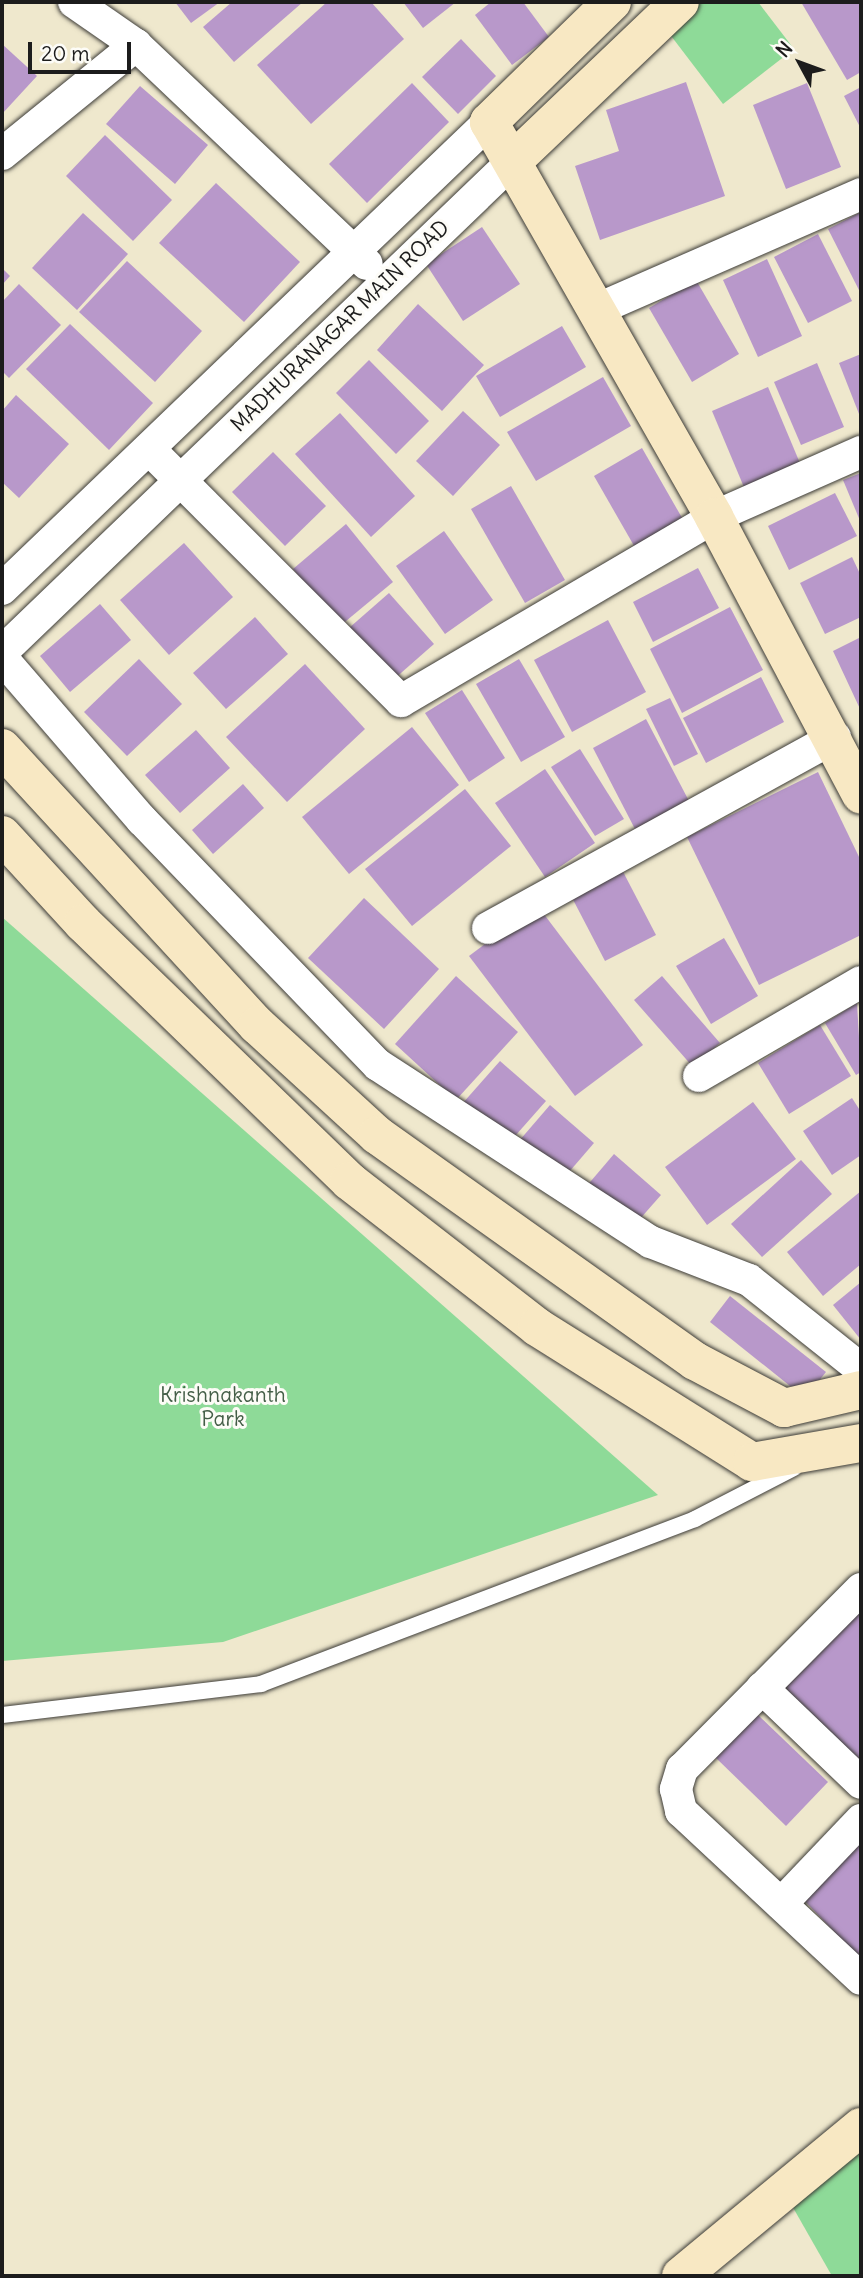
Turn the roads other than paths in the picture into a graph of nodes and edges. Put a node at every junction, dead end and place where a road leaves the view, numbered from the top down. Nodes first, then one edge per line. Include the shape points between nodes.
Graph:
1 (74, 2) edge
2 (612, 2) edge
3 (680, 2) edge
4 (136, 45) junction
5 (489, 122) junction
6 (2, 154) edge
7 (514, 160) junction
8 (861, 194) edge
9 (353, 251) junction
10 (383, 279) junction
11 (598, 309) junction
12 (150, 450) junction
13 (861, 452) edge
14 (181, 482) junction
15 (714, 517) junction
16 (2, 589) edge
17 (2, 652) edge
18 (2, 658) edge
19 (835, 737) junction
20 (2, 748) edge
21 (861, 795) edge
22 (2, 835) edge
23 (488, 928) dead end
24 (861, 982) edge
25 (699, 1076) dead end
26 (856, 1384) edge
27 (784, 1408) junction
28 (851, 1447) edge
29 (764, 1464) junction
30 (861, 1590) edge
31 (762, 1688) junction
32 (2, 1715) edge
33 (861, 1783) edge
34 (861, 1820) edge
35 (781, 1904) junction
36 (861, 1979) edge
37 (861, 2127) edge
38 (681, 2276) edge

1 - 4 street
2 - 5 main road, MADHURANAGAR MAIN ROAD
3 - 7 main road, MADHURANAGAR MAIN ROAD
4 - 6 street
4 - 9 street
5 - 7 main road
5 - 9 street, MADHURANAGAR MAIN ROAD
7 - 10 street, MADHURANAGAR MAIN ROAD
7 - 11 main road
8 - 11 street
9 - 10 street
9 - 12 street, MADHURANAGAR MAIN ROAD
10 - 14 street, MADHURANAGAR MAIN ROAD
11 - 15 main road
12 - 14 street
12 - 16 street, MADHURANAGAR MAIN ROAD
13 - 15 street
14 - 15 street via 401,701
14 - 17 street, MADHURANAGAR MAIN ROAD
15 - 19 main road
18 - 26 street via 142,820 378,1065 651,1242 749,1280
19 - 21 main road
19 - 23 street
20 - 27 main road via 257,1025 377,1135 695,1361
22 - 29 main road via 83,923 349,1181 537,1327
24 - 25 street
26 - 27 main road
27 - 29 main road
28 - 29 main road
28 - 32 lane via 695,1519 261,1684
30 - 31 street
31 - 33 street
31 - 35 street via 682,1769 676,1789 681,1811
34 - 35 street
35 - 36 street
37 - 38 main road

